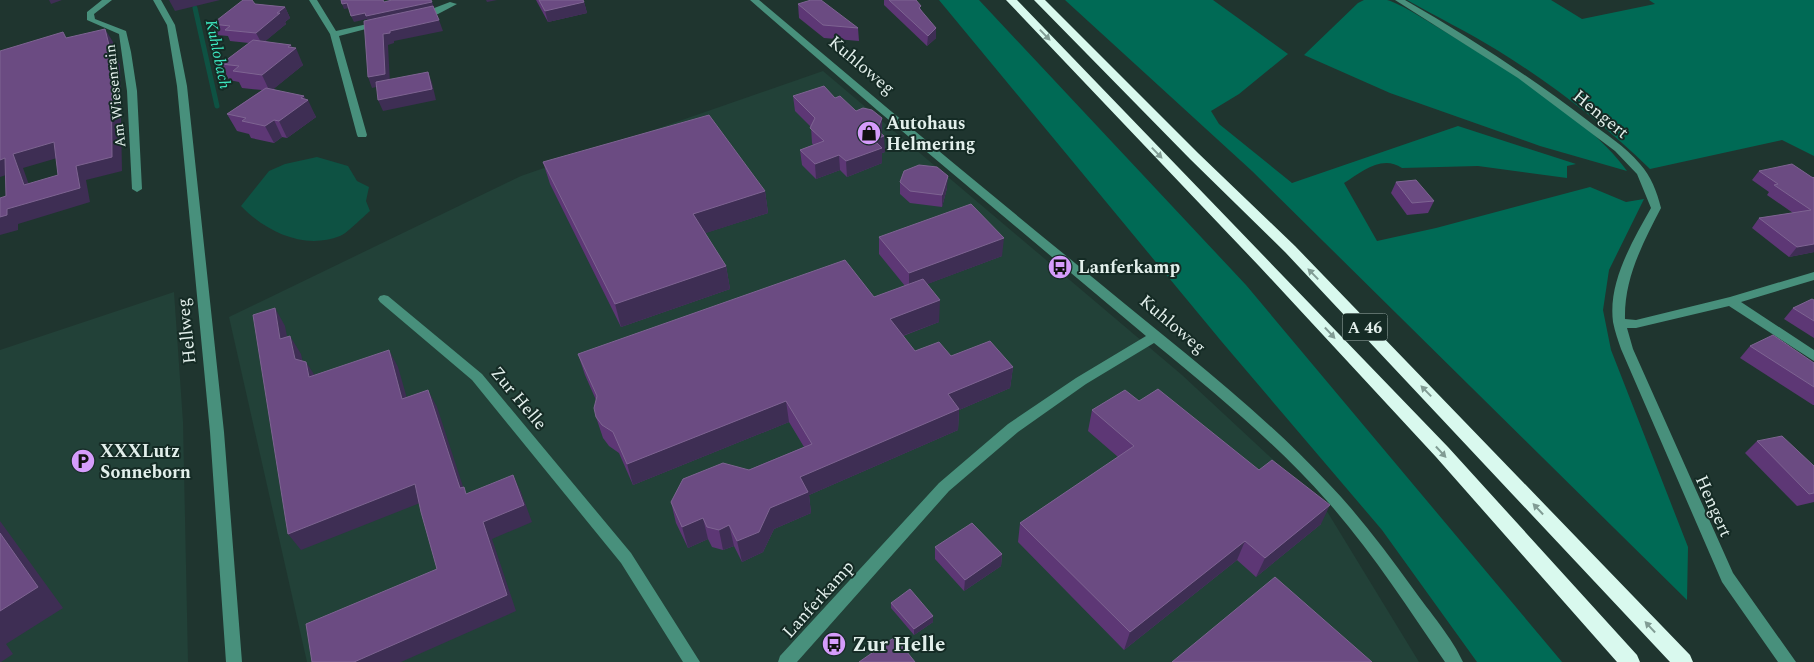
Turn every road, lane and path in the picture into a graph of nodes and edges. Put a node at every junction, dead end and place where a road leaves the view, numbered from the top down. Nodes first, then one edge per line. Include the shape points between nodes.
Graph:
1 (108, 0) edge
2 (157, 0) edge
3 (313, 0) edge
4 (754, 0) edge
5 (1011, 0) edge
6 (1039, 0) edge
7 (1399, 0) edge
8 (453, 4) dead end
9 (408, 18) edge
10 (389, 22) edge
11 (334, 34) junction
12 (362, 135) dead end
13 (137, 189) dead end
14 (1814, 276) edge
15 (384, 299) dead end
16 (1731, 301) junction
17 (1620, 323) junction
18 (1156, 336) junction
19 (1814, 356) edge
20 (234, 662) edge
21 (692, 662) edge
22 (786, 662) edge
23 (1455, 662) edge
24 (1630, 662) edge
25 (1683, 662) edge
26 (1788, 662) edge

1 - 13 street, Am Wiesenrain via 90,14 91,20 123,33 132,96
2 - 20 street, Hellweg via 171,25 182,86 217,432
3 - 11 street
4 - 18 street, Kuhloweg
5 -> 24 highway, A 46 via 1442,452
25 -> 6 highway, A 46 via 1290,250
7 - 17 street, Hengert via 1491,54 1552,96 1641,172 1656,208 1639,241 1618,297
8 - 9 street
10 - 11 street
11 - 12 street
14 - 16 street
15 - 21 street, Zur Helle via 477,377 626,558
16 - 17 street via 1636,324
16 - 19 street
17 - 26 street, Hengert via 1627,350 1727,577
18 - 22 street, Lanferkamp via 1081,381 1013,428 944,487
18 - 23 street, Kuhloweg via 1292,454 1346,512

